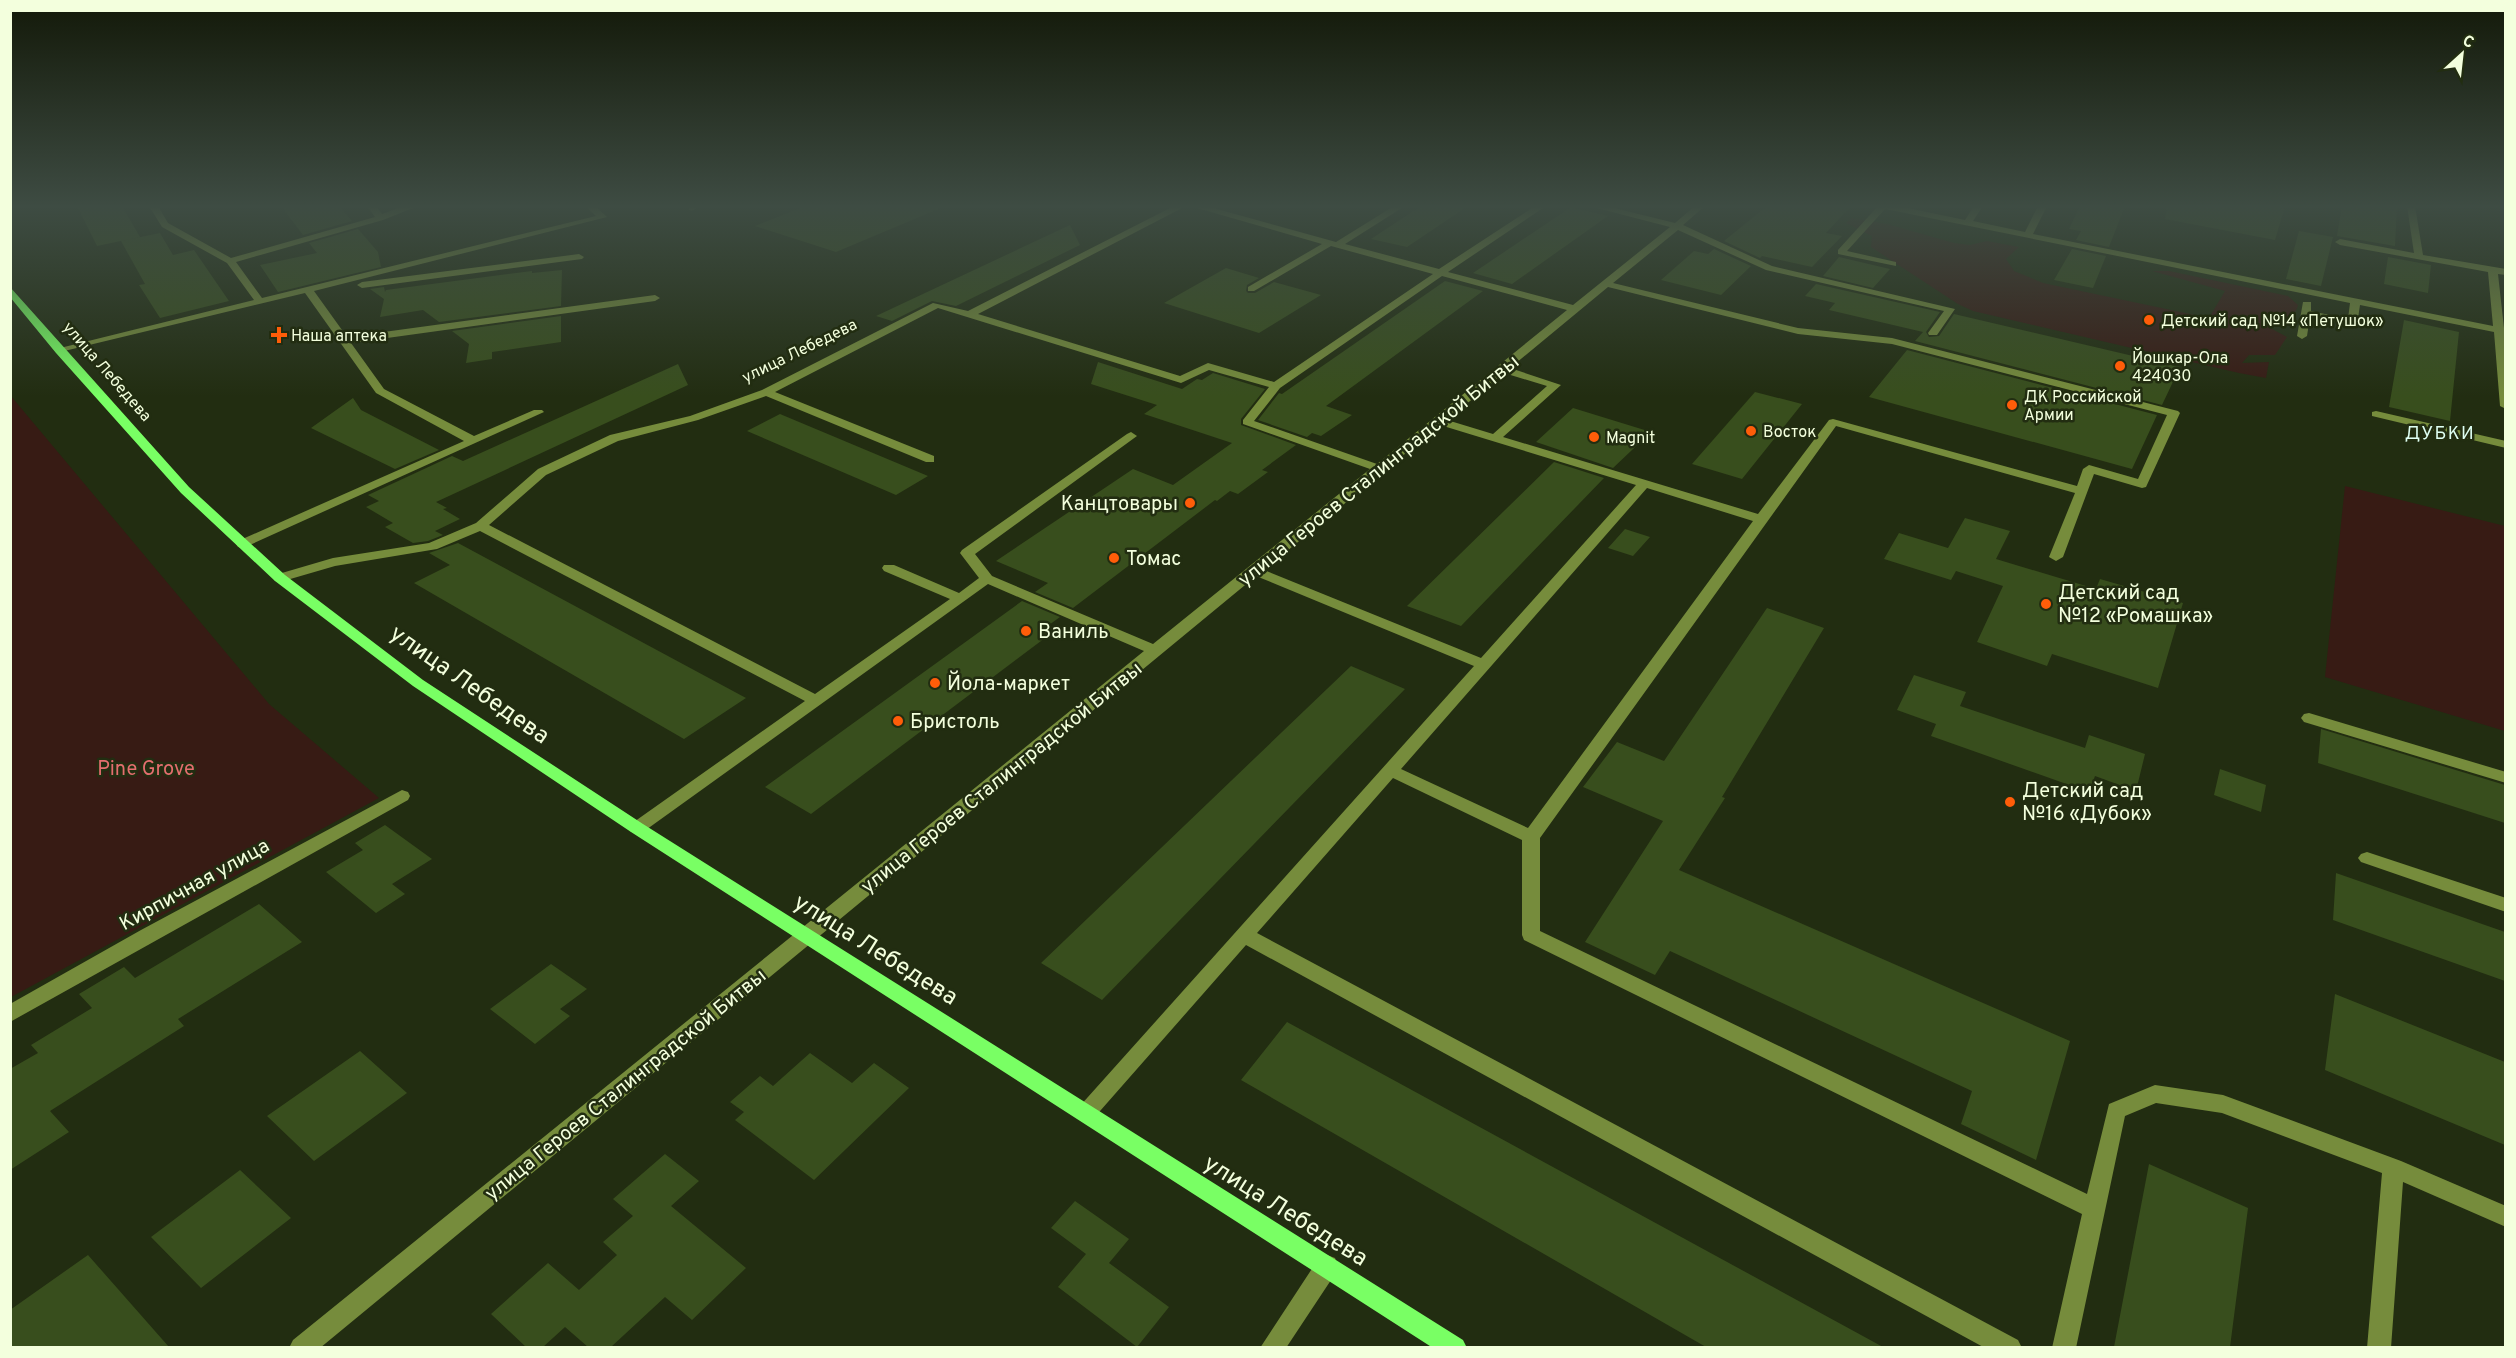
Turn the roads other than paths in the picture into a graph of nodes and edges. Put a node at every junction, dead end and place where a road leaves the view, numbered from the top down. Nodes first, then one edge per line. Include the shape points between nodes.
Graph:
1 (236, 269) edge
2 (392, 269) edge
3 (485, 269) edge
4 (1058, 269) edge
5 (1287, 269) edge
6 (1427, 269) edge
7 (1446, 269) edge
8 (1624, 269) edge
9 (1775, 269) edge
10 (2198, 269) edge
11 (2484, 269) edge
12 (2493, 271) junction
13 (1440, 273) junction
14 (2505, 273) edge
15 (1606, 284) junction
16 (329, 285) junction
17 (1251, 289) dead end
18 (308, 290) junction
19 (2310, 292) junction
20 (12, 294) edge
21 (655, 298) dead end
22 (2355, 301) junction
23 (260, 302) junction
24 (1575, 309) junction
25 (2306, 313) junction
26 (969, 315) junction
27 (2499, 330) junction
28 (1933, 333) dead end
29 (2302, 336) dead end
30 (344, 341) junction
31 (60, 351) junction
32 (2504, 365) edge
33 (1502, 369) junction
34 (1276, 386) junction
35 (766, 392) junction
36 (2505, 406) edge
37 (538, 412) dead end
38 (2376, 414) dead end
39 (1438, 421) junction
40 (1131, 436) dead end
41 (1495, 438) junction
42 (474, 441) junction
43 (2505, 445) edge
44 (930, 459) dead end
45 (1380, 469) junction
46 (1644, 484) junction
47 (2082, 491) junction
48 (1761, 519) junction
49 (481, 526) junction
50 (243, 544) junction
51 (2056, 557) dead end
52 (889, 568) dead end
53 (1255, 571) junction
54 (280, 578) junction
55 (987, 579) junction
56 (960, 598) junction
57 (1156, 651) junction
58 (1484, 665) junction
59 (816, 701) junction
60 (2309, 718) dead end
61 (1390, 770) junction
62 (2505, 778) edge
63 (402, 796) dead end
64 (637, 828) junction
65 (1531, 837) junction
66 (2367, 858) dead end
67 (2505, 905) edge
68 (1244, 935) junction
69 (807, 936) junction
70 (10, 1014) edge
71 (1086, 1113) junction
72 (2393, 1168) junction
73 (2095, 1209) junction
74 (2505, 1217) edge
75 (1327, 1266) junction
76 (301, 1347) edge
77 (1272, 1347) edge
78 (1455, 1347) edge
79 (2010, 1347) edge
80 (2064, 1347) edge
81 (2379, 1347) edge

1 - 23 street
2 - 16 street
3 - 16 street via 358,286
4 - 26 street
5 - 17 street
6 - 13 street
7 - 13 street
8 - 15 street, улица Героев Сталинградской Битвы
9 - 28 street via 1950,309
10 - 19 street
11 - 12 street
12 - 14 street
12 - 27 street
13 - 24 street
13 - 34 street
15 - 24 street, улица Героев Сталинградской Битвы
15 - 47 street via 1798,331 1892,340 2174,413 2142,484 2088,469
16 - 18 street
18 - 23 street
18 - 30 street
19 - 22 street
19 - 25 street
20 - 31 main road, улица Лебедева
21 - 30 street
22 - 25 street via 2353,323
22 - 27 street
23 - 31 street
24 - 33 street, улица Героев Сталинградской Битвы
25 - 29 street
26 - 34 street via 1181,380 1208,366
26 - 35 street, улица Лебедева via 937,305
27 - 32 street
30 - 42 street via 380,391
31 - 50 main road, улица Лебедева via 185,490
32 - 36 street
33 - 39 street, улица Героев Сталинградской Битвы
33 - 41 street via 1555,385
34 - 45 street via 1247,422
35 - 44 street
35 - 49 street, улица Лебедева via 592,448 542,472
37 - 42 street
38 - 43 street
39 - 41 street
39 - 45 street, улица Героев Сталинградской Битвы
40 - 55 street via 967,553
41 - 46 street
42 - 50 street
45 - 53 street, улица Героев Сталинградской Битвы
46 - 48 street
46 - 58 street
47 - 48 street via 1833,422
47 - 51 street
48 - 65 street
49 - 54 street, улица Лебедева via 432,546 333,562
49 - 59 street
50 - 54 main road, улица Лебедева
52 - 56 street
53 - 57 street, улица Героев Сталинградской Битвы
53 - 58 street
54 - 64 main road, улица Лебедева via 418,683
55 - 56 street
55 - 57 street
56 - 59 street
57 - 69 street, улица Героев Сталинградской Битвы
58 - 61 street
59 - 64 street
60 - 62 street
61 - 65 street
61 - 68 street
63 - 70 street, Кирпичная улица
64 - 69 main road, улица Лебедева
65 - 73 street via 1531,935
66 - 67 street
68 - 71 street
68 - 79 street
69 - 71 main road, улица Лебедева
69 - 76 street, улица Героев Сталинградской Битвы
71 - 75 main road, улица Лебедева
72 - 73 street via 2223,1104 2155,1094 2116,1110
72 - 74 street
72 - 81 street
73 - 80 street
75 - 77 street
75 - 78 main road, улица Лебедева

